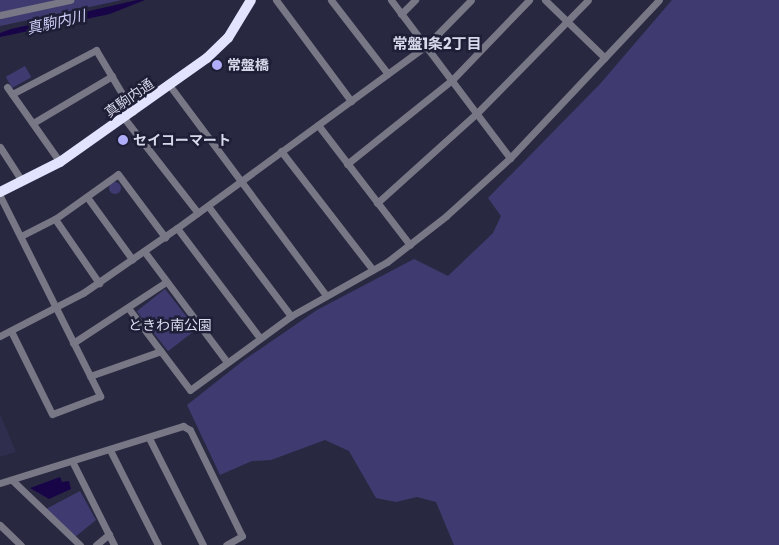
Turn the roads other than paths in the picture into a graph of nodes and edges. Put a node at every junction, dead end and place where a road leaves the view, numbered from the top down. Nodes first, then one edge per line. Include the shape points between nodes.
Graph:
1 (70, 0) edge
2 (251, 0) edge
3 (276, 0) edge
4 (331, 0) edge
5 (390, 0) edge
6 (415, 0) edge
7 (471, 0) edge
8 (529, 0) edge
9 (545, 0) edge
10 (588, 0) edge
11 (659, 0) edge
12 (401, 14) junction
13 (0, 15) edge
14 (566, 21) junction
15 (426, 46) junction
16 (605, 58) junction
17 (388, 74) junction
18 (112, 76) junction
19 (452, 80) junction
20 (170, 86) junction
21 (7, 87) dead end
22 (12, 94) junction
23 (351, 101) junction
24 (133, 112) junction
25 (477, 113) junction
26 (124, 118) junction
27 (33, 123) junction
28 (318, 124) junction
29 (0, 148) edge
30 (281, 151) junction
31 (510, 158) junction
32 (60, 162) junction
33 (347, 164) junction
34 (22, 181) junction
35 (241, 181) junction
36 (0, 192) edge
37 (0, 196) edge
38 (87, 197) junction
39 (377, 203) junction
40 (208, 206) junction
41 (198, 213) junction
42 (55, 219) junction
43 (177, 228) junction
44 (21, 236) junction
45 (165, 237) junction
46 (410, 245) junction
47 (144, 251) junction
48 (132, 259) junction
49 (372, 270) junction
50 (166, 282) junction
51 (99, 283) junction
52 (326, 294) junction
53 (56, 308) junction
54 (129, 309) junction
55 (292, 316) junction
56 (11, 330) junction
57 (0, 336) edge
58 (260, 338) junction
59 (73, 343) junction
60 (161, 351) junction
61 (227, 362) junction
62 (90, 376) junction
63 (149, 438) junction
64 (110, 450) junction
65 (72, 461) junction
66 (12, 480) junction
67 (0, 483) edge
68 (0, 525) edge
69 (109, 534) junction
70 (21, 545) edge
71 (80, 545) edge
72 (96, 545) edge
73 (114, 545) edge
74 (158, 545) edge
75 (203, 545) edge
76 (226, 545) edge

1 - 13 street
2 - 20 highway, 真駒内通 via 228,38
3 - 23 street
4 - 17 street
5 - 12 street
6 - 12 street
7 - 15 street
8 - 19 street
9 - 14 street
10 - 14 street
11 - 16 street
12 - 15 street
14 - 16 street
14 - 25 street
15 - 17 street
15 - 19 street
16 - 31 street
17 - 23 street
18 - 22 street via 96,50
18 - 24 street
18 - 27 street
19 - 25 street
19 - 33 street
20 - 24 highway, 真駒内通
20 - 35 street
21 - 22 street
22 - 27 street
23 - 28 street
24 - 26 highway, 真駒内通
25 - 31 street
25 - 39 street
26 - 32 highway, 真駒内通
26 - 41 street
27 - 32 street
28 - 30 street
28 - 33 street
29 - 34 street
30 - 35 street
30 - 49 street
31 - 46 street
32 - 34 highway, 真駒内通
33 - 39 street
34 - 36 highway, 真駒内通
35 - 40 street
35 - 52 street
37 - 44 street
38 - 42 street
38 - 45 street via 118,174
38 - 48 street
39 - 46 street
40 - 41 street
40 - 55 street
41 - 43 street
42 - 44 street
42 - 51 street
43 - 45 street
43 - 58 street
44 - 53 street
45 - 47 street
46 - 49 street
47 - 48 street
47 - 50 street
48 - 51 street
49 - 52 street
50 - 54 street
50 - 61 street
51 - 53 street
52 - 55 street
53 - 56 street
53 - 59 street
54 - 59 street
54 - 60 street
55 - 58 street
56 - 57 street
56 - 62 street via 52,414 100,396
58 - 61 street
59 - 62 street
60 - 61 street via 190,390
60 - 62 street
63 - 64 street
63 - 75 street
63 - 76 street via 183,426 190,430 242,536
64 - 65 street
64 - 74 street
65 - 66 street
65 - 69 street
66 - 67 street
66 - 71 street
68 - 70 street
69 - 72 street
69 - 73 street

